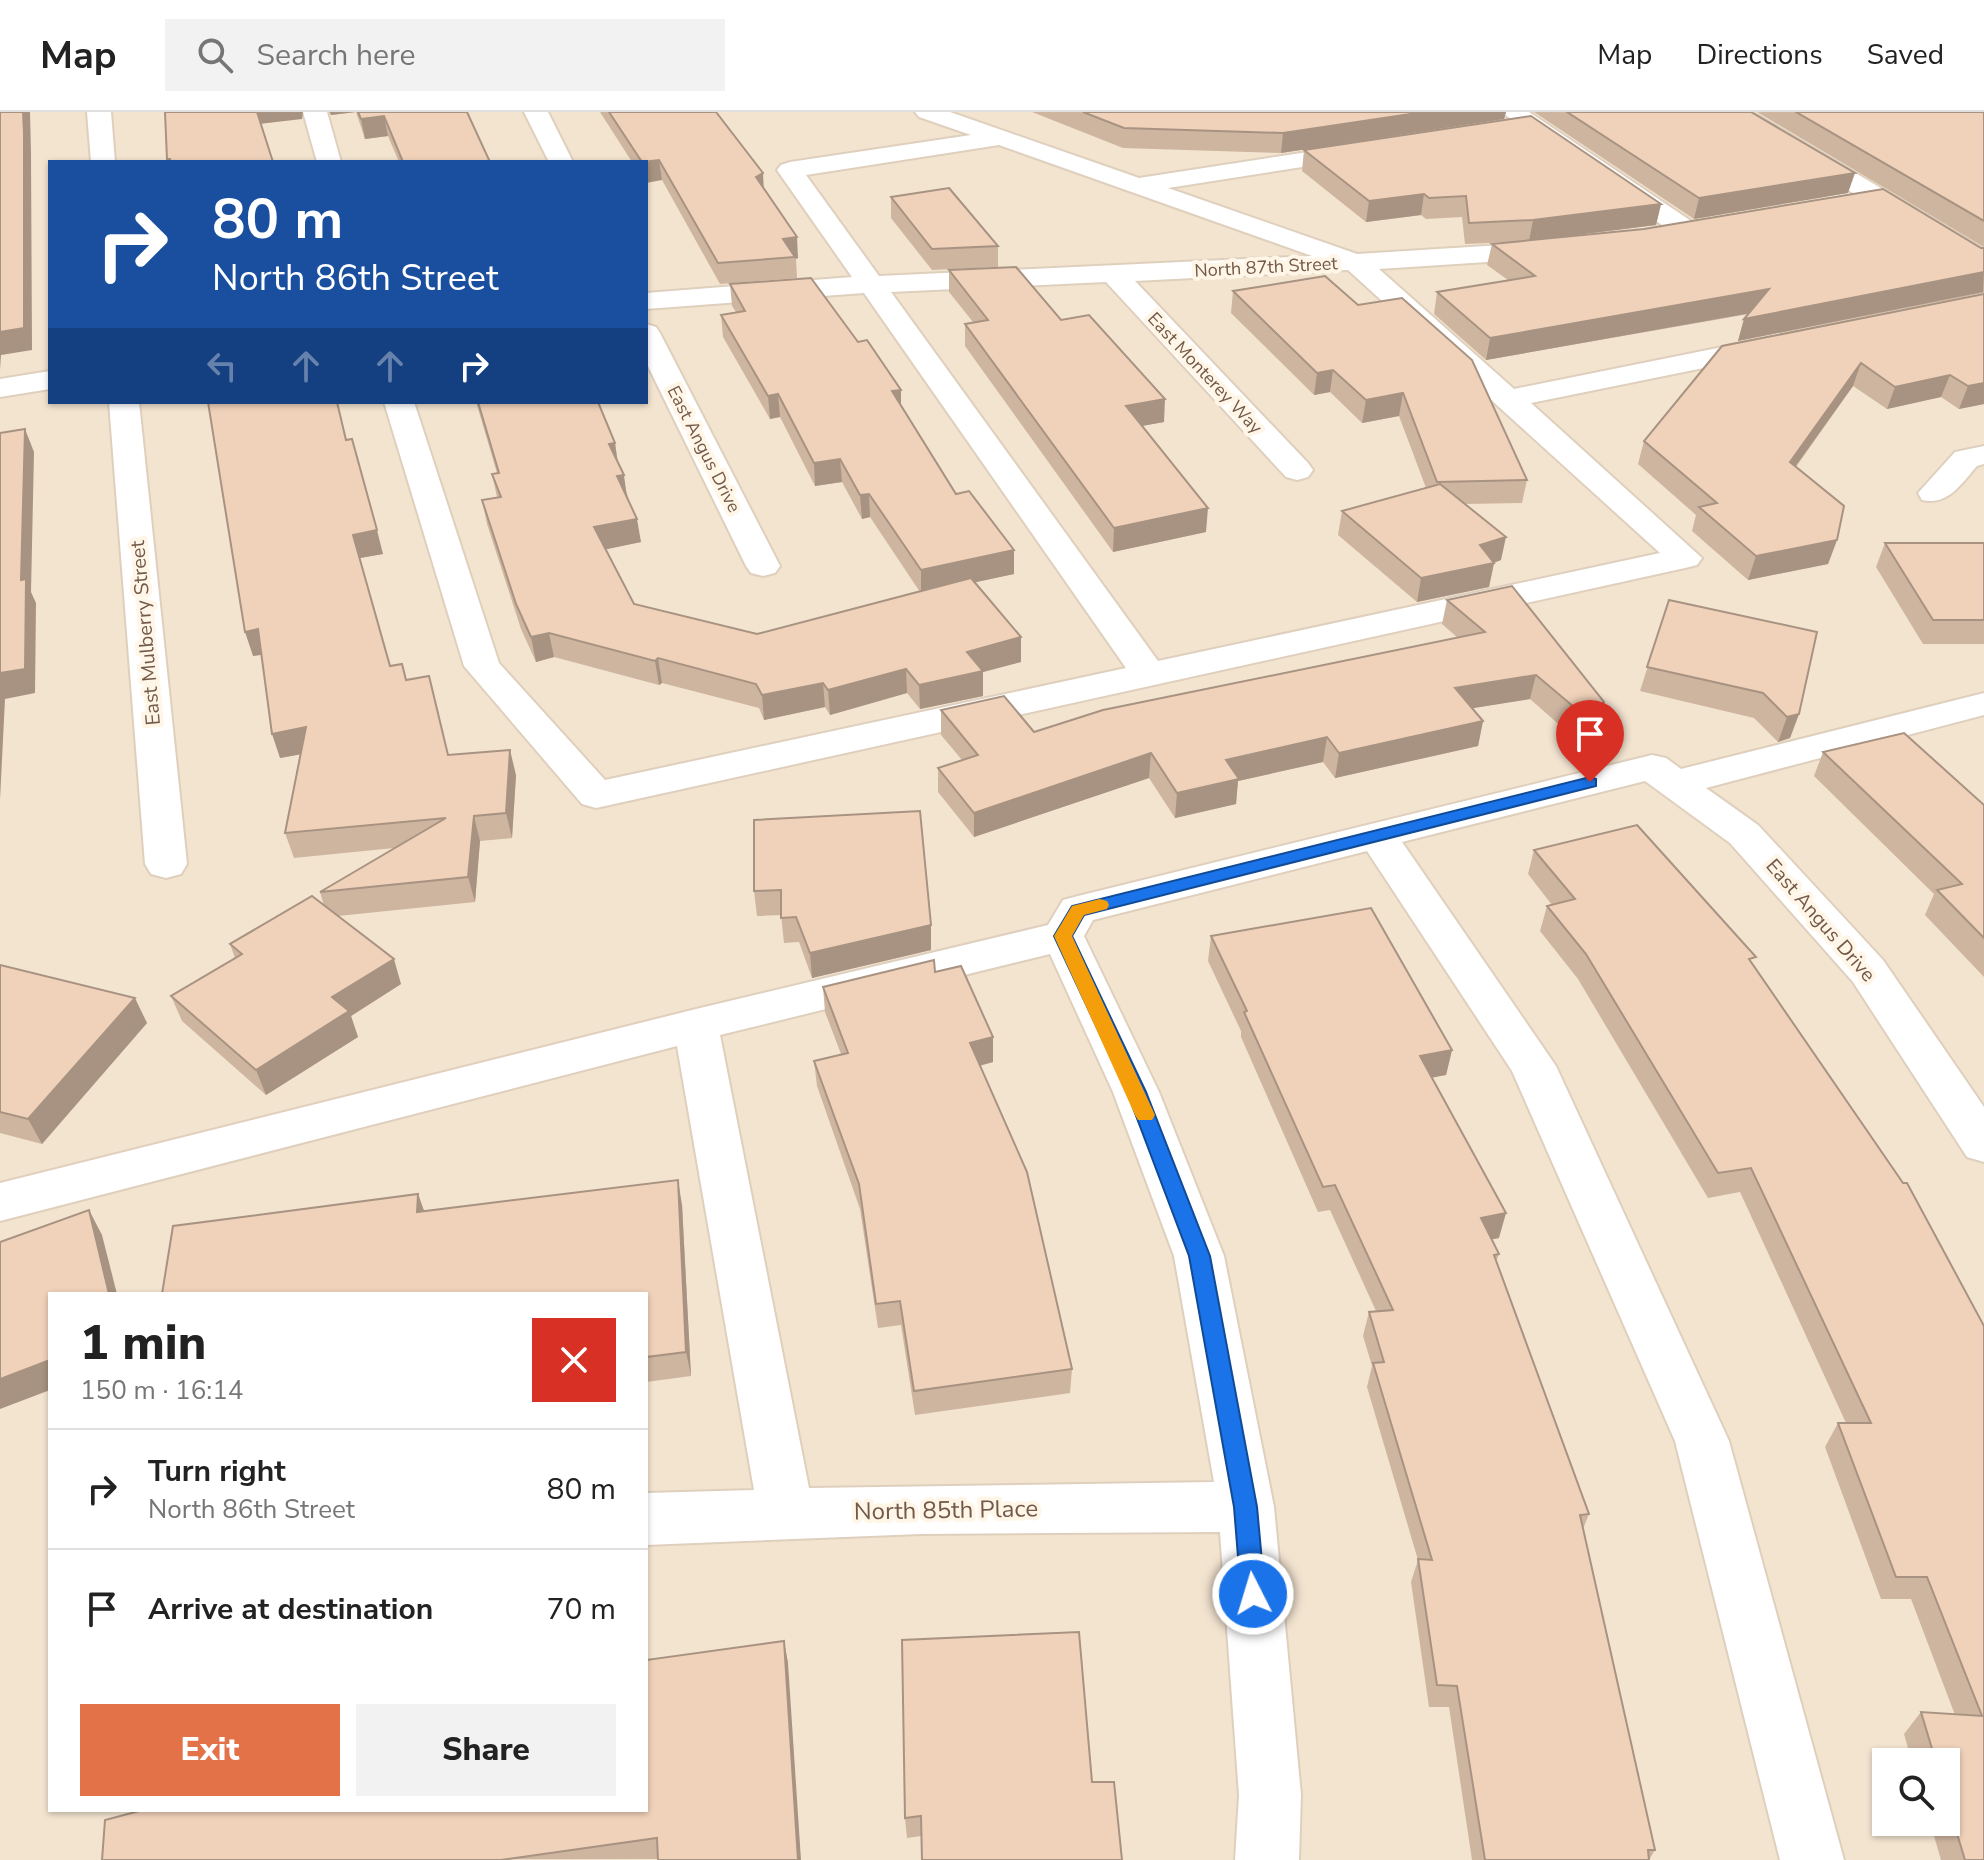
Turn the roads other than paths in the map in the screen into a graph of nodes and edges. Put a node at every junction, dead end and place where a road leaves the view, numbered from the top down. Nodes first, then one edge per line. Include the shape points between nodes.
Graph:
1 (99, 112) edge
2 (315, 112) edge
3 (536, 112) edge
4 (927, 112) edge
5 (1735, 112) edge
6 (1523, 118) edge
7 (1492, 131) edge
8 (1002, 138) junction
9 (1384, 148) edge
10 (103, 160) edge
11 (328, 160) edge
12 (560, 160) edge
13 (1137, 185) junction
14 (1882, 199) junction
15 (1837, 207) edge
16 (1718, 226) edge
17 (1688, 231) junction
18 (1651, 237) edge
19 (1574, 247) edge
20 (1984, 260) edge
21 (1355, 262) junction
22 (1114, 274) junction
23 (869, 285) junction
24 (648, 301) edge
25 (648, 337) edge
26 (1800, 340) edge
27 (48, 380) edge
28 (0, 388) edge
29 (1508, 399) junction
30 (124, 404) edge
31 (400, 404) edge
32 (1984, 455) edge
33 (1297, 470) dead end
34 (1934, 493) dead end
35 (763, 566) dead end
36 (1149, 675) junction
37 (1978, 712) edge
38 (1664, 775) junction
39 (1377, 836) junction
40 (166, 864) dead end
41 (1070, 923) junction
42 (696, 1025) junction
43 (1984, 1144) edge
44 (0, 1202) edge
45 (1246, 1507) junction
46 (786, 1512) junction
47 (648, 1519) edge
48 (1267, 1860) edge
49 (1812, 1860) edge

1 - 10 street
2 - 11 street
3 - 12 street
4 - 8 street
5 - 14 street
6 - 7 street
6 - 17 street
8 - 13 street
8 - 23 street via 790,170
9 - 13 street
13 - 21 street
14 - 15 street
14 - 20 street
16 - 17 street
17 - 18 street
19 - 21 street, North 87th Street
21 - 22 street, North 87th Street
21 - 29 street
22 - 23 street, North 87th Street
22 - 33 street, East Monterey Way
23 - 24 street, North 87th Street
23 - 36 street
25 - 35 street, East Angus Drive
26 - 29 street
27 - 28 street
29 - 36 street via 1685,558
30 - 40 street, East Mulberry Street
31 - 36 street via 482,666 596,795
32 - 34 street via 1966,459
37 - 38 street
38 - 39 street
38 - 43 street, East Angus Drive via 1744,834 1868,971
39 - 41 street
39 - 49 street via 1533,1066 1702,1441
41 - 42 street
41 - 45 street via 1199,1256
42 - 44 street
42 - 46 street
45 - 46 street, North 85th Place
45 - 48 street via 1270,1795
46 - 47 street, North 85th Place

